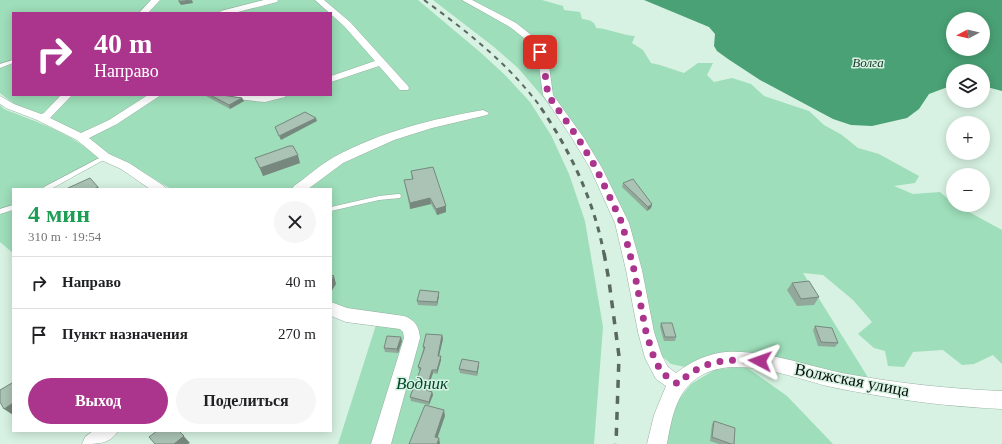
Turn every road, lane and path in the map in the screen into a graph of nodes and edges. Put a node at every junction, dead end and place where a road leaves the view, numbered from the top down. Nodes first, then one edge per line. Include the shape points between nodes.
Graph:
1 (156, 0) edge
2 (274, 0) edge
3 (319, 0) edge
4 (466, 0) edge
5 (144, 12) edge
6 (228, 12) edge
7 (12, 61) edge
8 (380, 63) junction
9 (0, 66) edge
10 (332, 79) edge
11 (404, 88) dead end
12 (66, 96) edge
13 (154, 96) edge
14 (235, 96) edge
15 (277, 96) edge
16 (0, 99) edge
17 (483, 113) dead end
18 (41, 118) junction
19 (81, 137) junction
20 (105, 157) junction
21 (48, 188) edge
22 (158, 188) edge
23 (301, 188) edge
24 (398, 196) dead end
25 (12, 207) edge
26 (332, 209) edge
27 (0, 212) edge
28 (332, 309) edge
29 (678, 384) junction
30 (1002, 400) edge
31 (107, 432) edge
32 (92, 444) edge
33 (381, 444) edge
34 (657, 444) edge

1 - 5 street
2 - 6 street
3 - 8 street via 347,24
4 - 29 street via 513,26 527,36 540,52 548,95 596,168 622,223 654,358 662,373
7 - 9 lane
8 - 10 street
8 - 11 street
12 - 18 street via 48,115
13 - 19 street via 113,122
14 - 15 street via 265,99
16 - 18 street via 10,106
17 - 23 street via 449,119 366,146 338,161
18 - 19 street
19 - 20 street
20 - 21 lane
20 - 22 street via 125,166
24 - 26 lane
25 - 27 lane
28 - 33 street via 346,315 404,323 411,330 412,338
29 - 30 street, Волжская улица via 688,373 730,359 760,361 882,388 954,398
29 - 34 street, Волжская улица via 668,401
31 - 32 street

